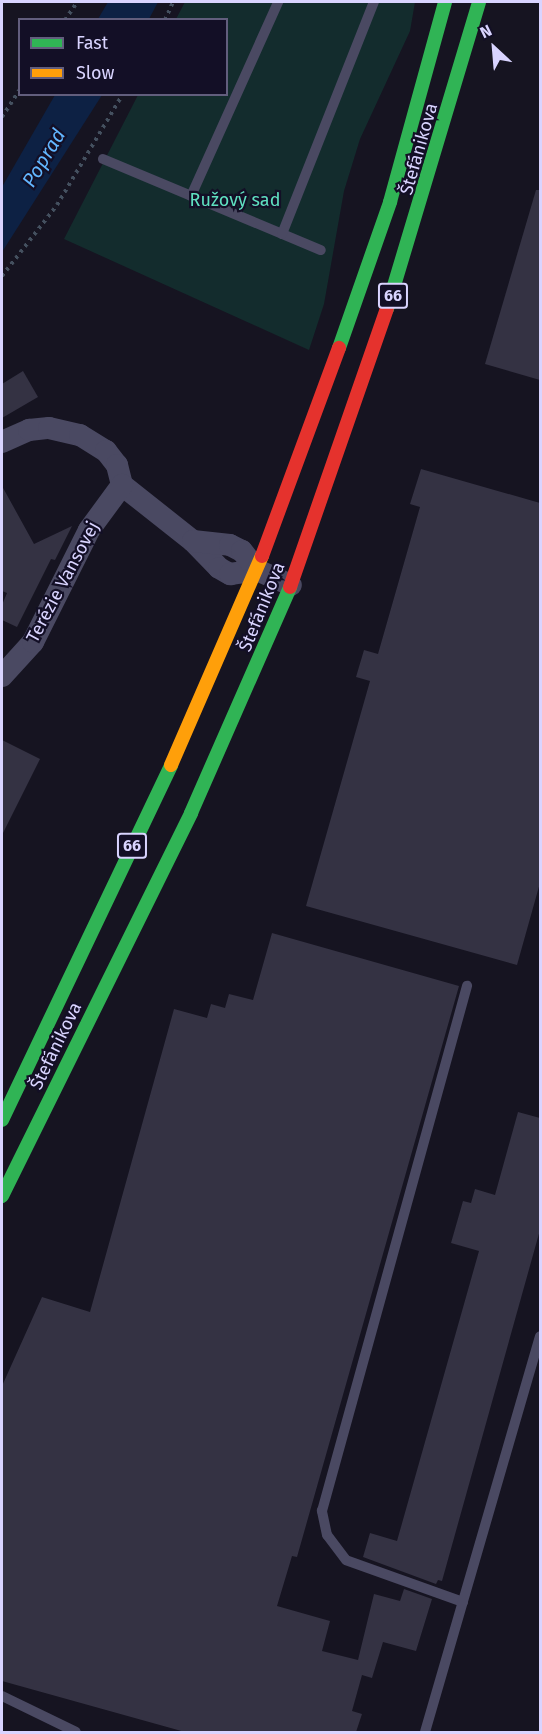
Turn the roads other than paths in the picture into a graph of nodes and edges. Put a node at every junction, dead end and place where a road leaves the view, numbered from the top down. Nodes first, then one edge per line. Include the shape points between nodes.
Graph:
1 (278, 2) edge
2 (374, 2) edge
3 (445, 2) edge
4 (479, 2) edge
5 (103, 159) dead end
6 (191, 196) junction
7 (282, 234) junction
8 (321, 250) dead end
9 (2, 442) edge
10 (122, 485) junction
11 (257, 570) junction
12 (291, 585) junction
13 (2, 676) edge
14 (467, 986) dead end
15 (2, 1120) edge
16 (2, 1196) edge
17 (540, 1336) edge
18 (463, 1602) junction
19 (2, 1696) edge
20 (76, 1732) edge
21 (424, 1732) edge

1 - 6 lane
2 - 7 lane
3 - 11 main road, Štefánikova / 66 via 390,202 315,419
4 - 12 main road, Štefánikova / 66 via 404,261
5 - 6 lane
6 - 7 lane
7 - 8 lane
9 - 10 street via 29,430 49,428 80,435 106,451 117,465
10 - 11 street via 193,541 219,568 230,574
10 - 13 street, Terézie Vansovej via 89,530 33,642
11 - 12 street
11 - 15 main road, Štefánikova / 66 via 206,690
12 - 16 main road, Štefánikova / 66 via 191,813
14 - 18 lane via 322,1511 327,1535 346,1560
17 - 18 lane
18 - 21 lane
19 - 20 lane

